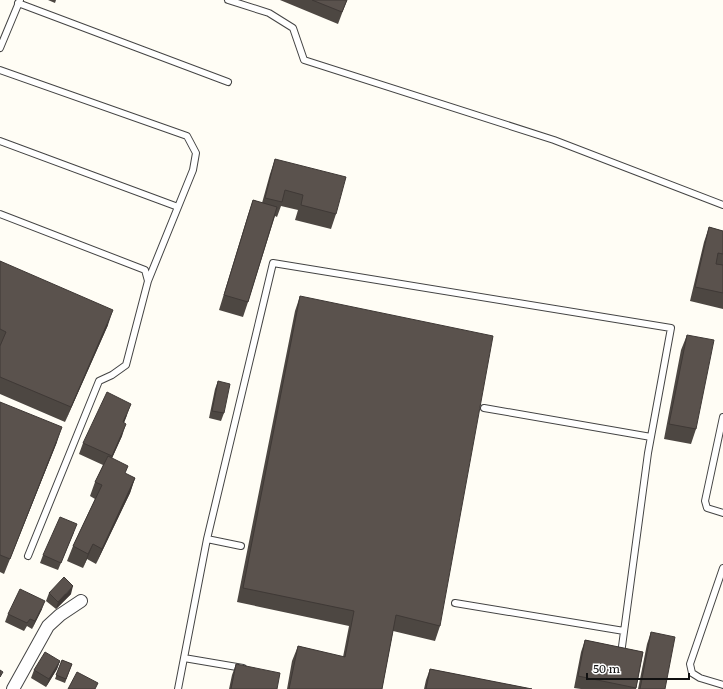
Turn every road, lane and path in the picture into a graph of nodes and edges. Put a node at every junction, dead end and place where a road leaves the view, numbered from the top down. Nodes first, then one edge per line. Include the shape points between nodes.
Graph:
1 (228, 0) edge
2 (19, 2) edge
3 (0, 48) edge
4 (0, 70) edge
5 (228, 82) dead end
6 (0, 141) edge
7 (723, 205) edge
8 (178, 207) junction
9 (0, 214) edge
10 (148, 281) junction
11 (484, 408) edge
12 (723, 416) edge
13 (651, 437) junction
14 (723, 513) edge
15 (208, 539) junction
16 (241, 546) dead end
17 (28, 556) dead end
18 (723, 568) edge
19 (81, 600) dead end
20 (455, 603) dead end
21 (624, 630) junction
22 (184, 658) junction
23 (621, 660) edge
24 (250, 669) edge
25 (723, 685) edge
26 (13, 689) edge
27 (178, 689) edge

1 - 7 lane via 269,13 293,28 304,60 554,140
2 - 3 lane
2 - 5 lane
4 - 8 lane via 187,136 196,153 193,170
6 - 8 lane
8 - 10 lane
9 - 10 lane via 145,270
10 - 17 lane via 126,365 99,381
11 - 13 lane
12 - 14 lane via 705,501 707,508
13 - 15 lane via 671,328 273,263
13 - 21 lane
15 - 16 lane
15 - 22 lane
18 - 25 lane via 690,664 692,673
19 - 26 street via 48,626
20 - 21 lane
21 - 23 lane
22 - 24 lane
22 - 27 lane

